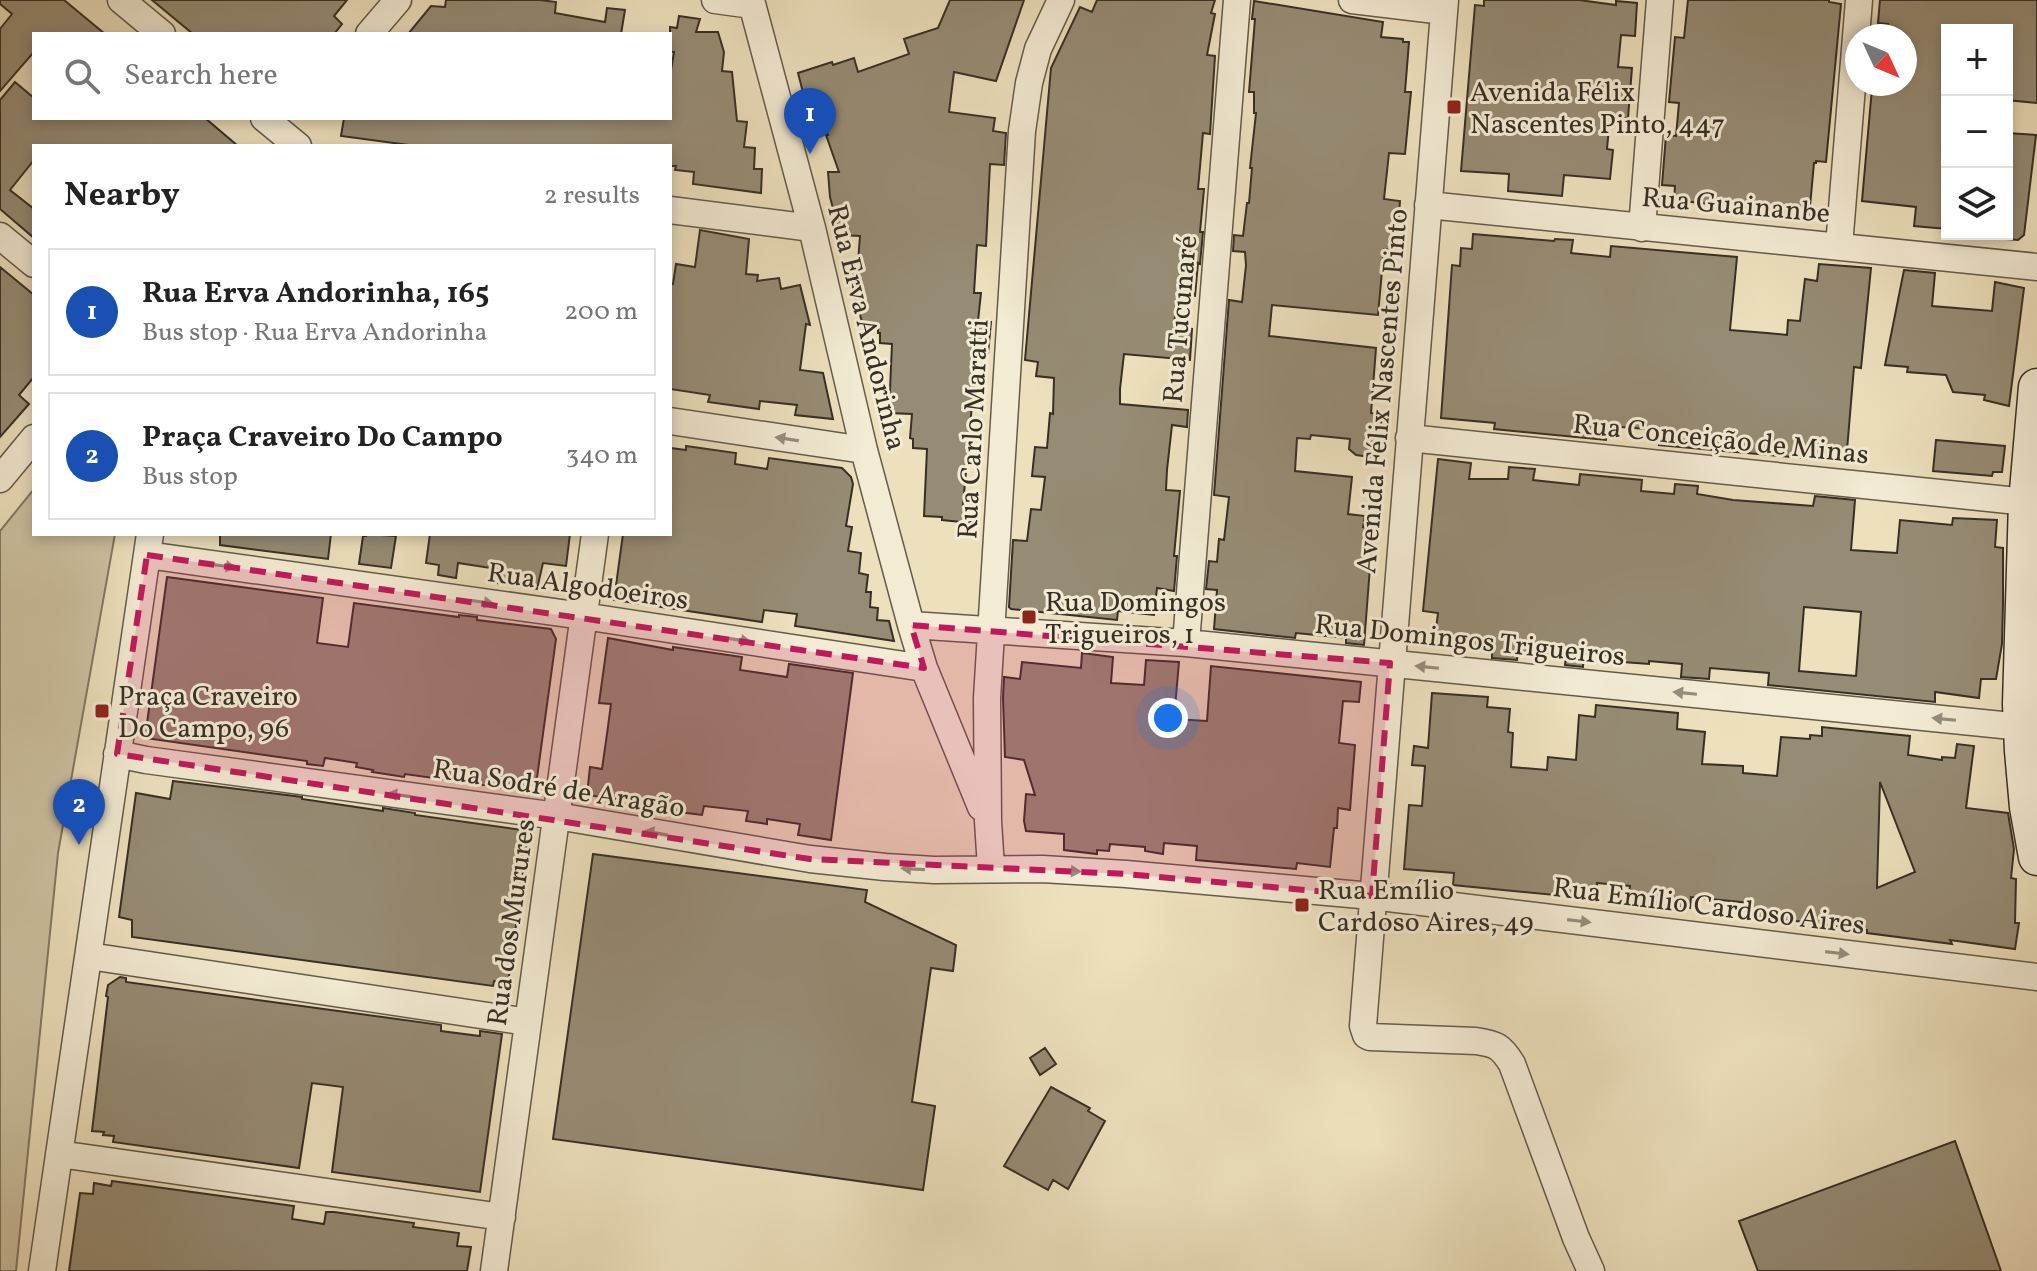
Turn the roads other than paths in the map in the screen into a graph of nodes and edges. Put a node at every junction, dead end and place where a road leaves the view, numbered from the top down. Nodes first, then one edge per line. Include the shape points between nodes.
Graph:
1 (121, 0) edge
2 (398, 0) edge
3 (715, 0) edge
4 (1061, 0) edge
5 (1237, 0) edge
6 (1352, 0) edge
7 (1660, 0) edge
8 (1859, 0) edge
9 (751, 2) edge
10 (1444, 6) edge
11 (160, 32) edge
12 (371, 32) edge
13 (267, 120) edge
14 (289, 136) edge
15 (1428, 205) junction
16 (672, 210) edge
17 (812, 228) junction
18 (1642, 228) junction
19 (0, 236) edge
20 (1839, 246) junction
21 (32, 262) edge
22 (2037, 267) edge
23 (2037, 387) edge
24 (672, 421) edge
25 (1409, 438) junction
26 (32, 440) edge
27 (864, 450) junction
28 (0, 479) edge
29 (2027, 502) junction
30 (595, 536) edge
31 (149, 544) edge
32 (583, 616) junction
33 (911, 625) junction
34 (992, 631) junction
35 (1186, 643) junction
36 (1390, 663) junction
37 (924, 668) junction
38 (2022, 727) junction
39 (117, 754) junction
40 (557, 816) junction
41 (988, 821) junction
42 (2037, 857) edge
43 (991, 868) junction
44 (1372, 896) junction
45 (89, 956) junction
46 (2037, 977) edge
47 (528, 1022) junction
48 (59, 1154) junction
49 (502, 1217) junction
50 (42, 1271) edge
51 (494, 1271) edge
52 (1591, 1271) edge

1 - 11 street
2 - 12 street
3 - 9 street
4 - 34 street, Rua Carlo Maratti via 1038,49 1022,131
5 - 35 street, Rua Tucunaré
6 - 10 street
7 - 18 street
8 - 20 street
9 - 17 street, Rua Erva Andorinha
10 - 15 street, Avenida Félix Nascentes Pinto
13 - 14 street
15 - 18 street, Rua Guainanbe
15 - 25 street, Avenida Félix Nascentes Pinto
16 - 17 street
17 - 27 street, Rua Erva Andorinha
18 - 20 street, Rua Guainanbe
19 - 21 street
20 - 22 street, Rua Guainanbe
23 - 29 main road
27 -> 24 street
25 - 29 street, Rua Conceição de Minas
25 - 36 street, Avenida Félix Nascentes Pinto
26 - 28 street
27 - 33 street, Rua Erva Andorinha
29 - 38 main road
30 - 32 street, Rua dos Murures
31 -> 32 street, Rua Algodoeiros
31 - 39 street
32 -> 37 street, Rua Algodoeiros
32 - 40 street, Rua dos Murures
33 - 34 street, Rua Domingos Trigueiros
33 - 37 street, Rua Erva Andorinha
34 - 35 street, Rua Domingos Trigueiros
34 - 41 street, Rua Carlo Maratti
35 - 36 street, Rua Domingos Trigueiros
38 -> 36 street, Rua Domingos Trigueiros
36 - 44 street, Avenida Félix Nascentes Pinto
37 - 41 street
38 - 42 main road
40 -> 39 street, Rua Sodré de Aragão
39 - 45 street
43 -> 40 street, Rua Sodré de Aragão via 897,868 810,859
40 - 47 street, Rua dos Murures
41 - 43 street, Rua Carlo Maratti
43 -> 44 street, Rua Emílio Cardoso Aires
44 -> 46 street, Rua Emílio Cardoso Aires
44 - 52 street, Avenida Félix Nascentes Pinto via 1366,1035 1500,1047 1512,1064
45 - 47 street
45 - 48 street
47 - 49 street, Rua dos Murures
48 - 49 street
48 - 50 street
49 - 51 street, Rua dos Murures

